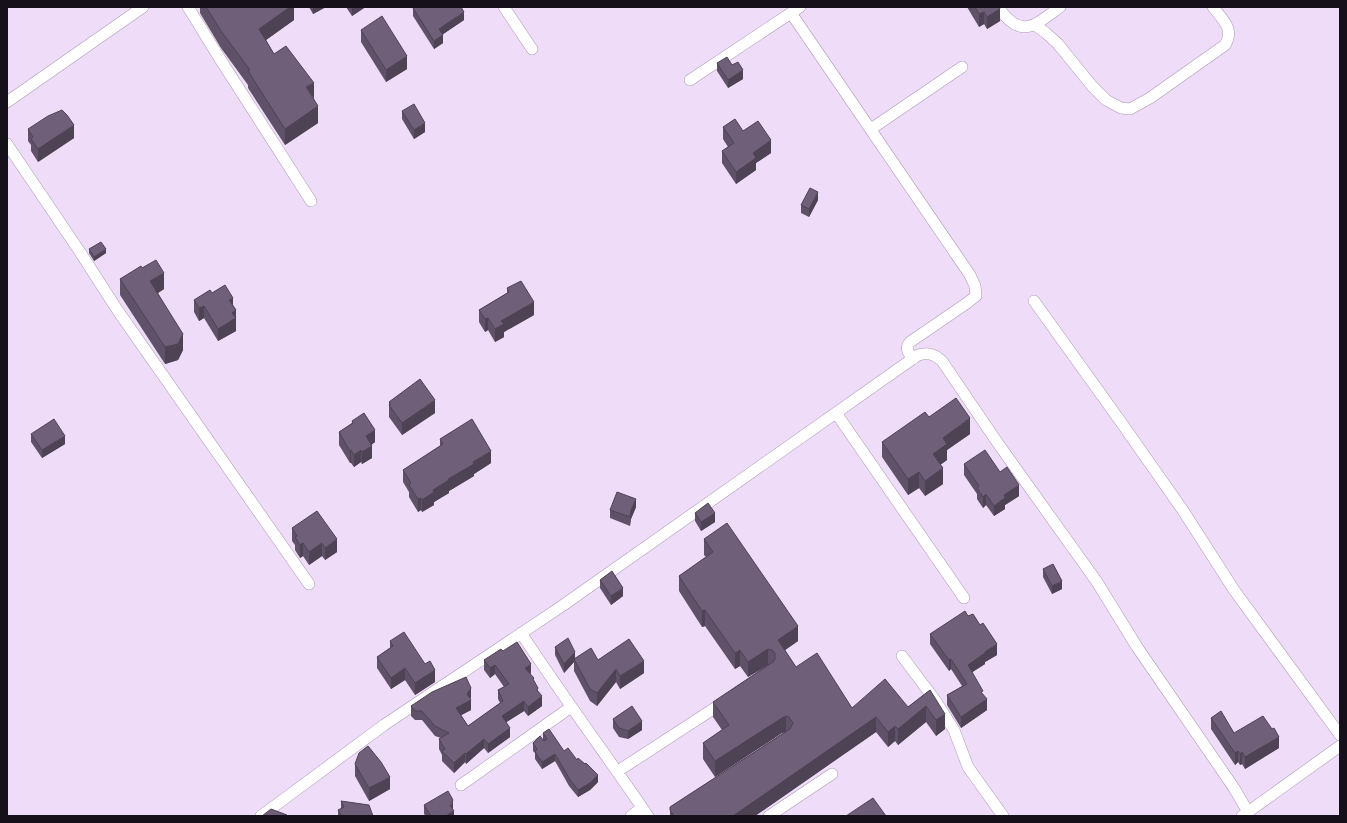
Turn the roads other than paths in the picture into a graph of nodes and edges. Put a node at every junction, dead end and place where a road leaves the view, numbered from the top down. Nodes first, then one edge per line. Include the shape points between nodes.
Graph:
1 (143, 7) edge
2 (188, 7) edge
3 (504, 7) edge
4 (998, 7) edge
5 (1060, 7) edge
6 (1213, 7) edge
7 (795, 10) edge
8 (1035, 25) junction
9 (532, 49) dead end
10 (962, 67) dead end
11 (690, 80) dead end
12 (7, 102) edge
13 (871, 129) junction
14 (7, 144) edge
15 (310, 201) dead end
16 (1034, 301) dead end
17 (912, 359) junction
18 (836, 413) junction
19 (309, 584) dead end
20 (964, 598) dead end
21 (521, 633) junction
22 (902, 656) dead end
23 (736, 694) edge
24 (571, 707) junction
25 (1340, 736) edge
26 (1340, 746) edge
27 (618, 771) junction
28 (832, 774) dead end
29 (461, 785) dead end
30 (645, 812) edge
31 (1245, 814) edge
32 (261, 816) edge
33 (631, 816) edge
34 (770, 816) edge
35 (1003, 816) edge

1 - 12 street
2 - 15 street
3 - 9 street
4 - 8 street via 1018,26
5 - 8 street
6 - 8 street via 1226,23 1229,38 1225,45 1150,98 1130,109 1121,108 1106,100 1058,44
7 - 11 street
7 - 13 street
10 - 13 street
13 - 17 street via 976,286 976,296 907,345
14 - 19 street via 118,311
16 - 25 street via 1184,512 1234,590
17 - 18 street
17 - 31 street via 931,354 942,361 1097,582 1137,647 1234,788
18 - 20 street
18 - 21 street
21 - 24 street
21 - 32 street via 384,725
22 - 35 street via 954,730 968,767
23 - 27 street
24 - 27 street
24 - 29 street
26 - 31 street
27 - 30 street
28 - 34 street
30 - 33 street

